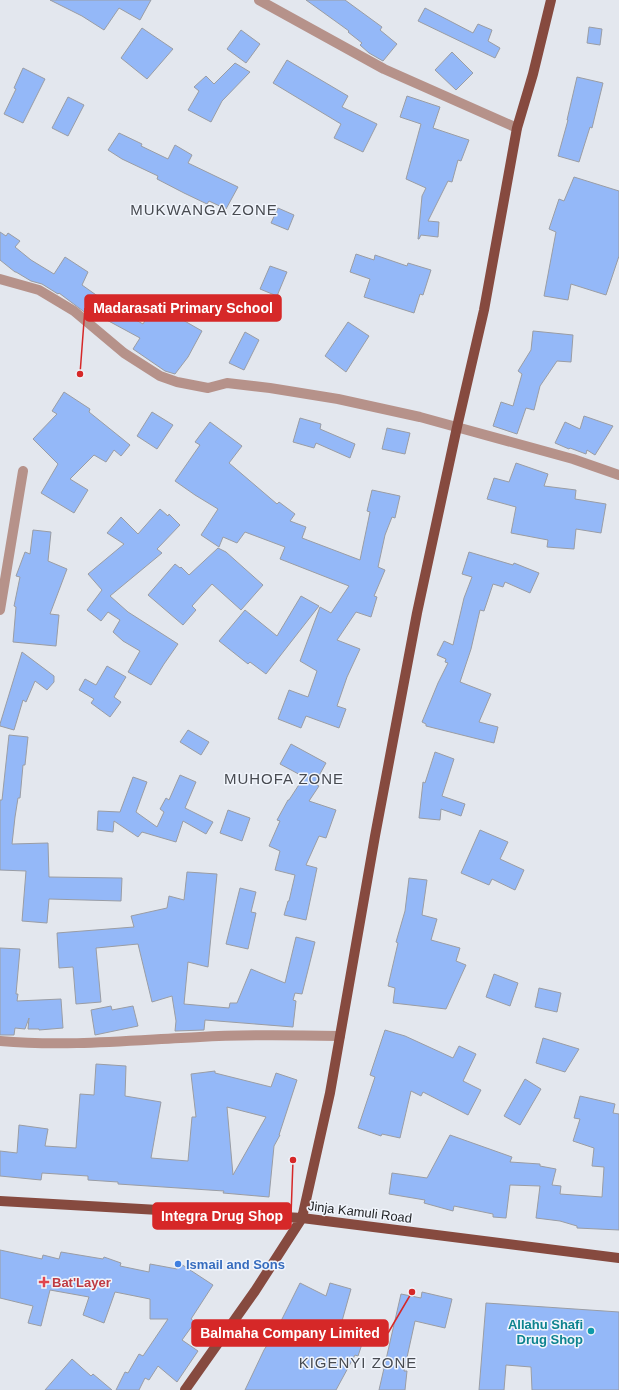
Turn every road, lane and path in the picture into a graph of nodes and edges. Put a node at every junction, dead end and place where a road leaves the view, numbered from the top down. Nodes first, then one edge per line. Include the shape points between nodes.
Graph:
1 (259, 0) edge
2 (550, 0) edge
3 (517, 128) junction
4 (0, 279) edge
5 (457, 428) junction
6 (23, 471) dead end
7 (619, 475) edge
8 (0, 610) edge
9 (340, 1036) junction
10 (0, 1041) edge
11 (0, 1201) edge
12 (302, 1218) junction
13 (619, 1258) edge
14 (185, 1390) edge

1 - 3 street via 384,69
2 - 3 main road via 533,74
3 - 5 main road via 484,310
4 - 5 street via 40,290 74,311 124,353 160,376 177,382 208,388 227,383 315,395 420,417
5 - 7 street via 573,459
5 - 9 main road via 415,621
6 - 8 street
9 - 10 street via 277,1034 124,1042
9 - 12 main road
11 - 12 main road, Jinja Kamuli Road
12 - 13 main road, Jinja Kamuli Road
12 - 14 main road via 255,1291

